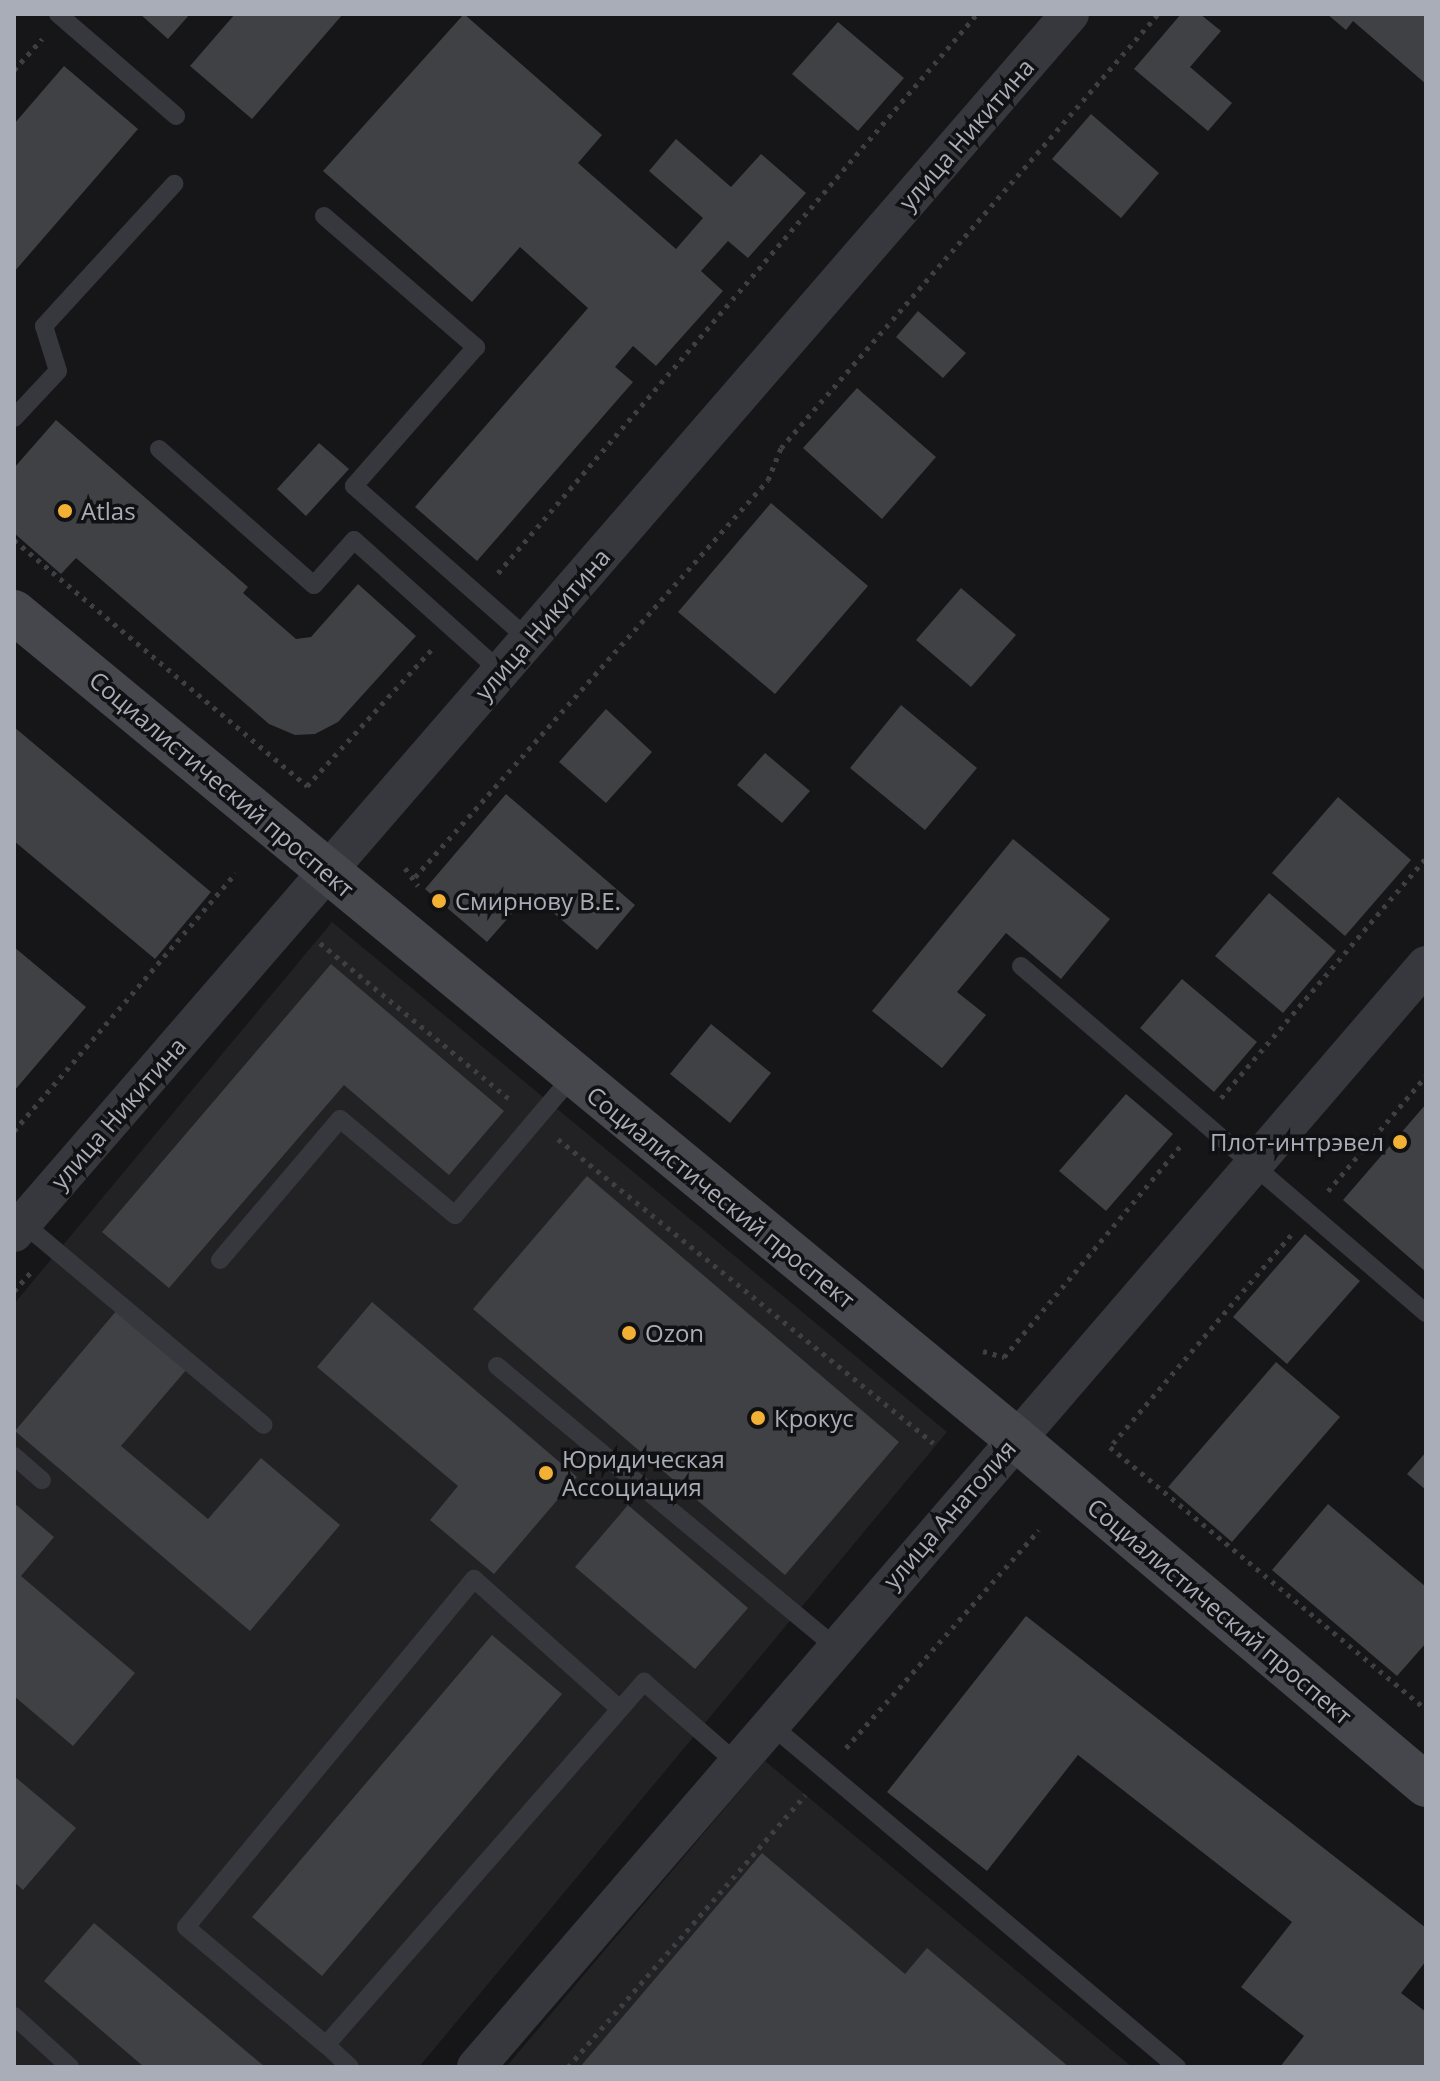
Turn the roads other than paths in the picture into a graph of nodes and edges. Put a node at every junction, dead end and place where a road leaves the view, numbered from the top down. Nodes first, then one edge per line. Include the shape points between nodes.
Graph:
1 (58, 14) edge
2 (1070, 14) edge
3 (176, 116) dead end
4 (174, 184) dead end
5 (324, 216) dead end
6 (14, 418) edge
7 (159, 449) dead end
8 (14, 612) edge
9 (529, 640) junction
10 (500, 671) junction
11 (328, 871) junction
12 (1426, 965) edge
13 (1021, 966) dead end
14 (573, 1076) junction
15 (1255, 1162) junction
16 (18, 1228) edge
17 (220, 1260) dead end
18 (1426, 1313) edge
19 (497, 1366) dead end
20 (264, 1425) dead end
21 (1015, 1438) junction
22 (14, 1456) edge
23 (42, 1480) dead end
24 (835, 1647) junction
25 (620, 1709) junction
26 (771, 1725) junction
27 (737, 1763) junction
28 (1426, 1785) edge
29 (14, 2016) edge
30 (326, 2045) junction
31 (70, 2067) edge
32 (350, 2067) edge
33 (476, 2067) edge
34 (1177, 2067) edge

1 - 3 lane
2 - 9 street, улица Никитина
4 - 6 lane via 44,326 58,371
5 - 9 lane via 476,347 354,486
7 - 10 lane via 314,585 354,540
8 - 11 street, Социалистический проспект
9 - 10 street, улица Никитина
10 - 11 street, улица Никитина
11 - 14 street, Социалистический проспект
11 - 16 street, улица Никитина
12 - 15 street, улица Анатолия
13 - 15 lane
14 - 17 lane via 455,1215 340,1119
14 - 21 street, Социалистический проспект
15 - 18 lane
15 - 21 street, улица Анатолия
16 - 20 lane
19 - 24 lane
21 - 24 street, улица Анатолия
21 - 28 street, Социалистический проспект
22 - 23 lane
24 - 26 street, улица Анатолия
25 - 27 lane via 644,1682
25 - 30 lane
25 - 30 lane via 474,1579 186,1927
26 - 27 street, улица Анатолия
26 - 34 lane
27 - 33 street, улица Анатолия
29 - 31 lane
30 - 32 lane

